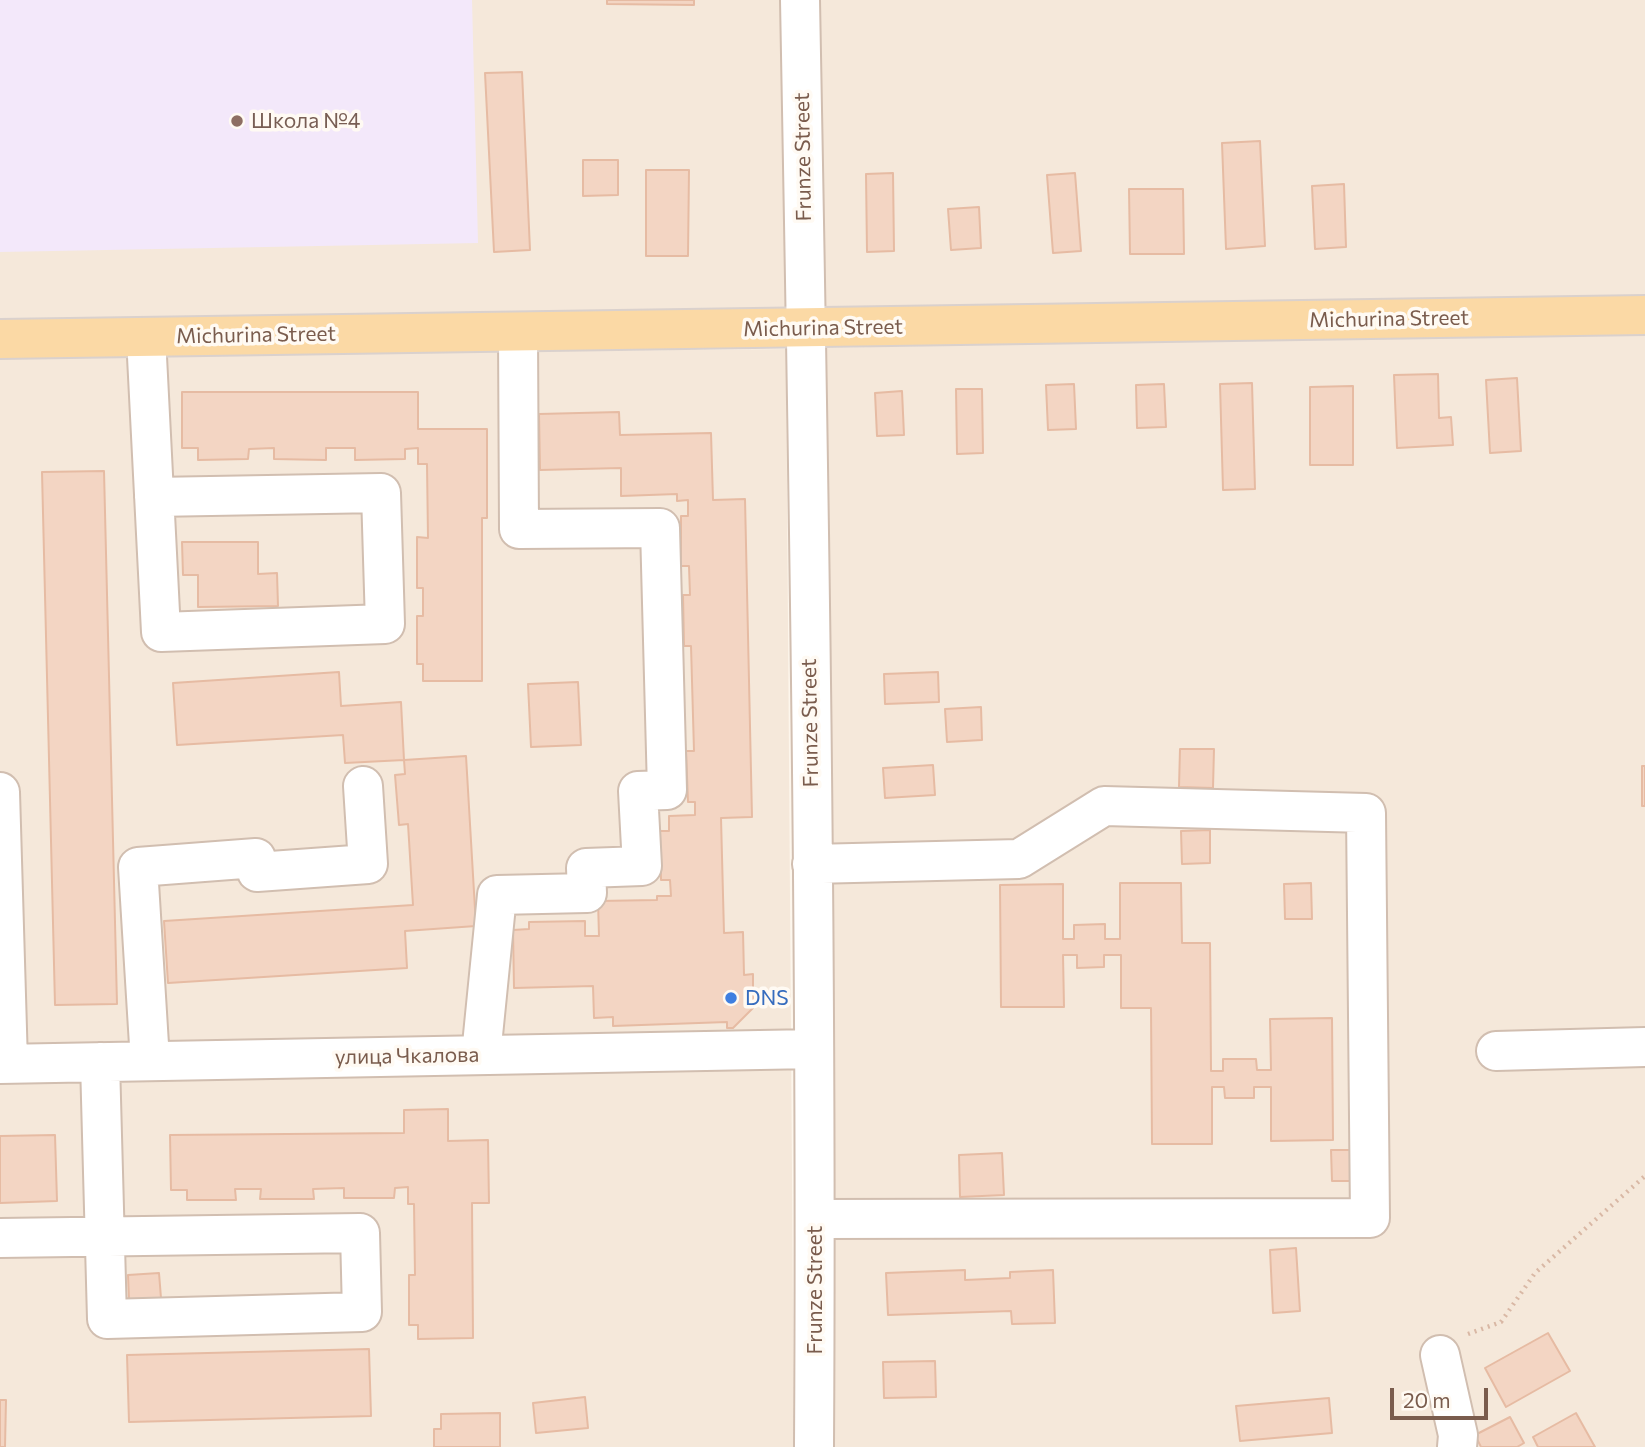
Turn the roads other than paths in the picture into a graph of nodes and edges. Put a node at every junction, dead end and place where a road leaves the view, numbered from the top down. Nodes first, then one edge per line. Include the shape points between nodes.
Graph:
1 (800, 0) edge
2 (1645, 315) edge
3 (806, 328) junction
4 (518, 332) junction
5 (146, 337) junction
6 (0, 339) edge
7 (154, 497) junction
8 (363, 786) dead end
9 (0, 792) edge
10 (812, 864) junction
11 (1645, 1048) edge
12 (814, 1049) junction
13 (1496, 1051) dead end
14 (481, 1055) junction
15 (150, 1061) junction
16 (100, 1062) junction
17 (4, 1063) edge
18 (815, 1219) junction
19 (105, 1237) junction
20 (0, 1238) edge
21 (1440, 1354) road end
22 (814, 1447) edge
23 (1457, 1447) edge

1 - 3 street, Frunze Street
2 - 3 main road, Michurina Street
3 - 4 main road, Michurina Street
3 - 10 street, Frunze Street
4 - 5 main road, Michurina Street
4 - 14 street via 519,529 660,528 667,790 638,791 642,866 586,868 587,893 497,895
5 - 6 main road, Michurina Street
5 - 7 street
7 - 7 street via 381,493 384,624 161,632
8 - 15 street via 368,864 257,872 256,858 138,867
9 - 17 street
10 - 12 street, Frunze Street
10 - 18 street via 1019,859 1104,806 1366,813 1370,1218
11 - 13 street
12 - 14 street, улица Чкалова
12 - 18 street, Frunze Street
14 - 15 street, улица Чкалова
15 - 16 street, улица Чкалова
16 - 17 street, улица Чкалова
16 - 19 street
18 - 22 street, Frunze Street
19 - 19 street via 360,1233 362,1312 107,1319
19 - 20 street
21 - 23 street

